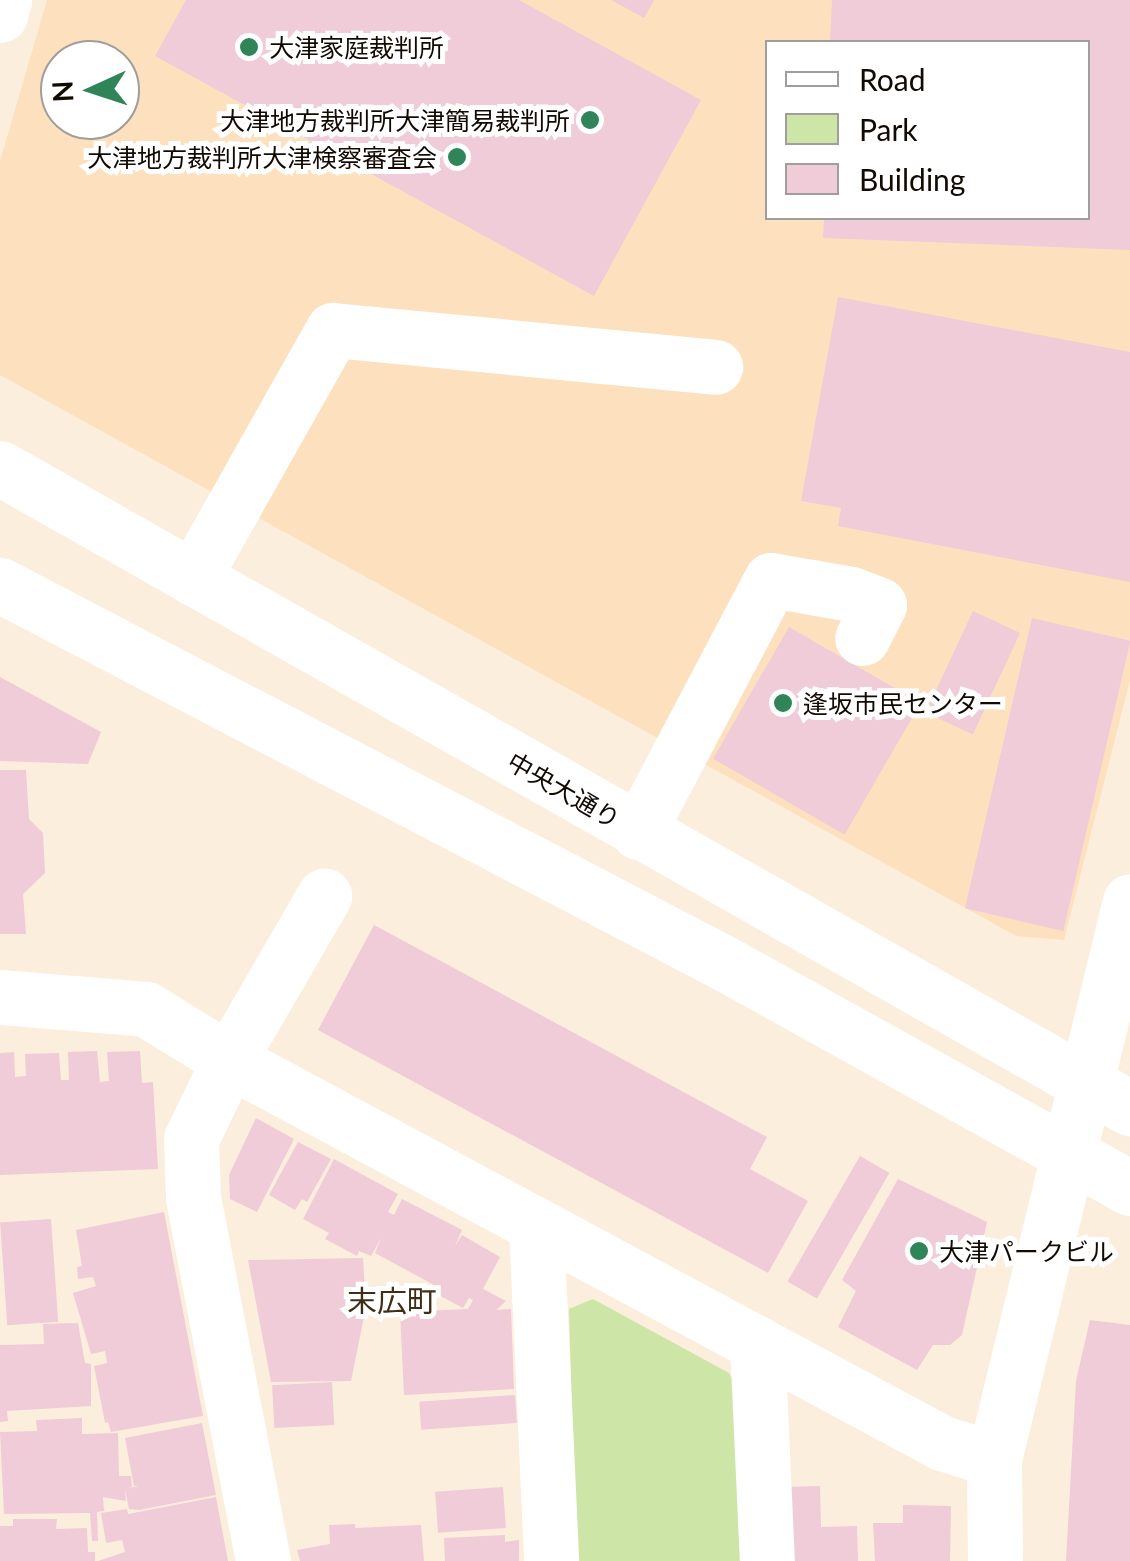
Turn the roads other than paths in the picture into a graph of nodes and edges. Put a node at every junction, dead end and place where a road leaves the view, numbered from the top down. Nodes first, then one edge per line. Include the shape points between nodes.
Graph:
1 (4, 0) edge
2 (0, 14) edge
3 (715, 366) dead end
4 (0, 468) edge
5 (193, 578) junction
6 (0, 585) edge
7 (862, 638) dead end
8 (638, 832) junction
9 (324, 896) dead end
10 (1130, 901) edge
11 (0, 997) edge
12 (229, 1060) junction
13 (1130, 1108) edge
14 (1126, 1186) edge
15 (536, 1226) junction
16 (757, 1343) junction
17 (994, 1458) junction
18 (263, 1561) edge
19 (551, 1561) edge
20 (767, 1561) edge
21 (994, 1561) edge

1 - 2 street
3 - 5 street via 333,330
4 - 5 street, 中央大通り
5 - 8 street, 中央大通り
6 - 14 street via 724,963
7 - 8 street via 879,606 851,594 771,580
8 - 13 street, 中央大通り
9 - 12 street
10 - 17 street
11 - 12 street via 146,1009
12 - 15 street
12 - 18 street via 191,1139 193,1198
15 - 16 street
15 - 19 street
16 - 17 street via 942,1443
16 - 20 street
17 - 21 street

